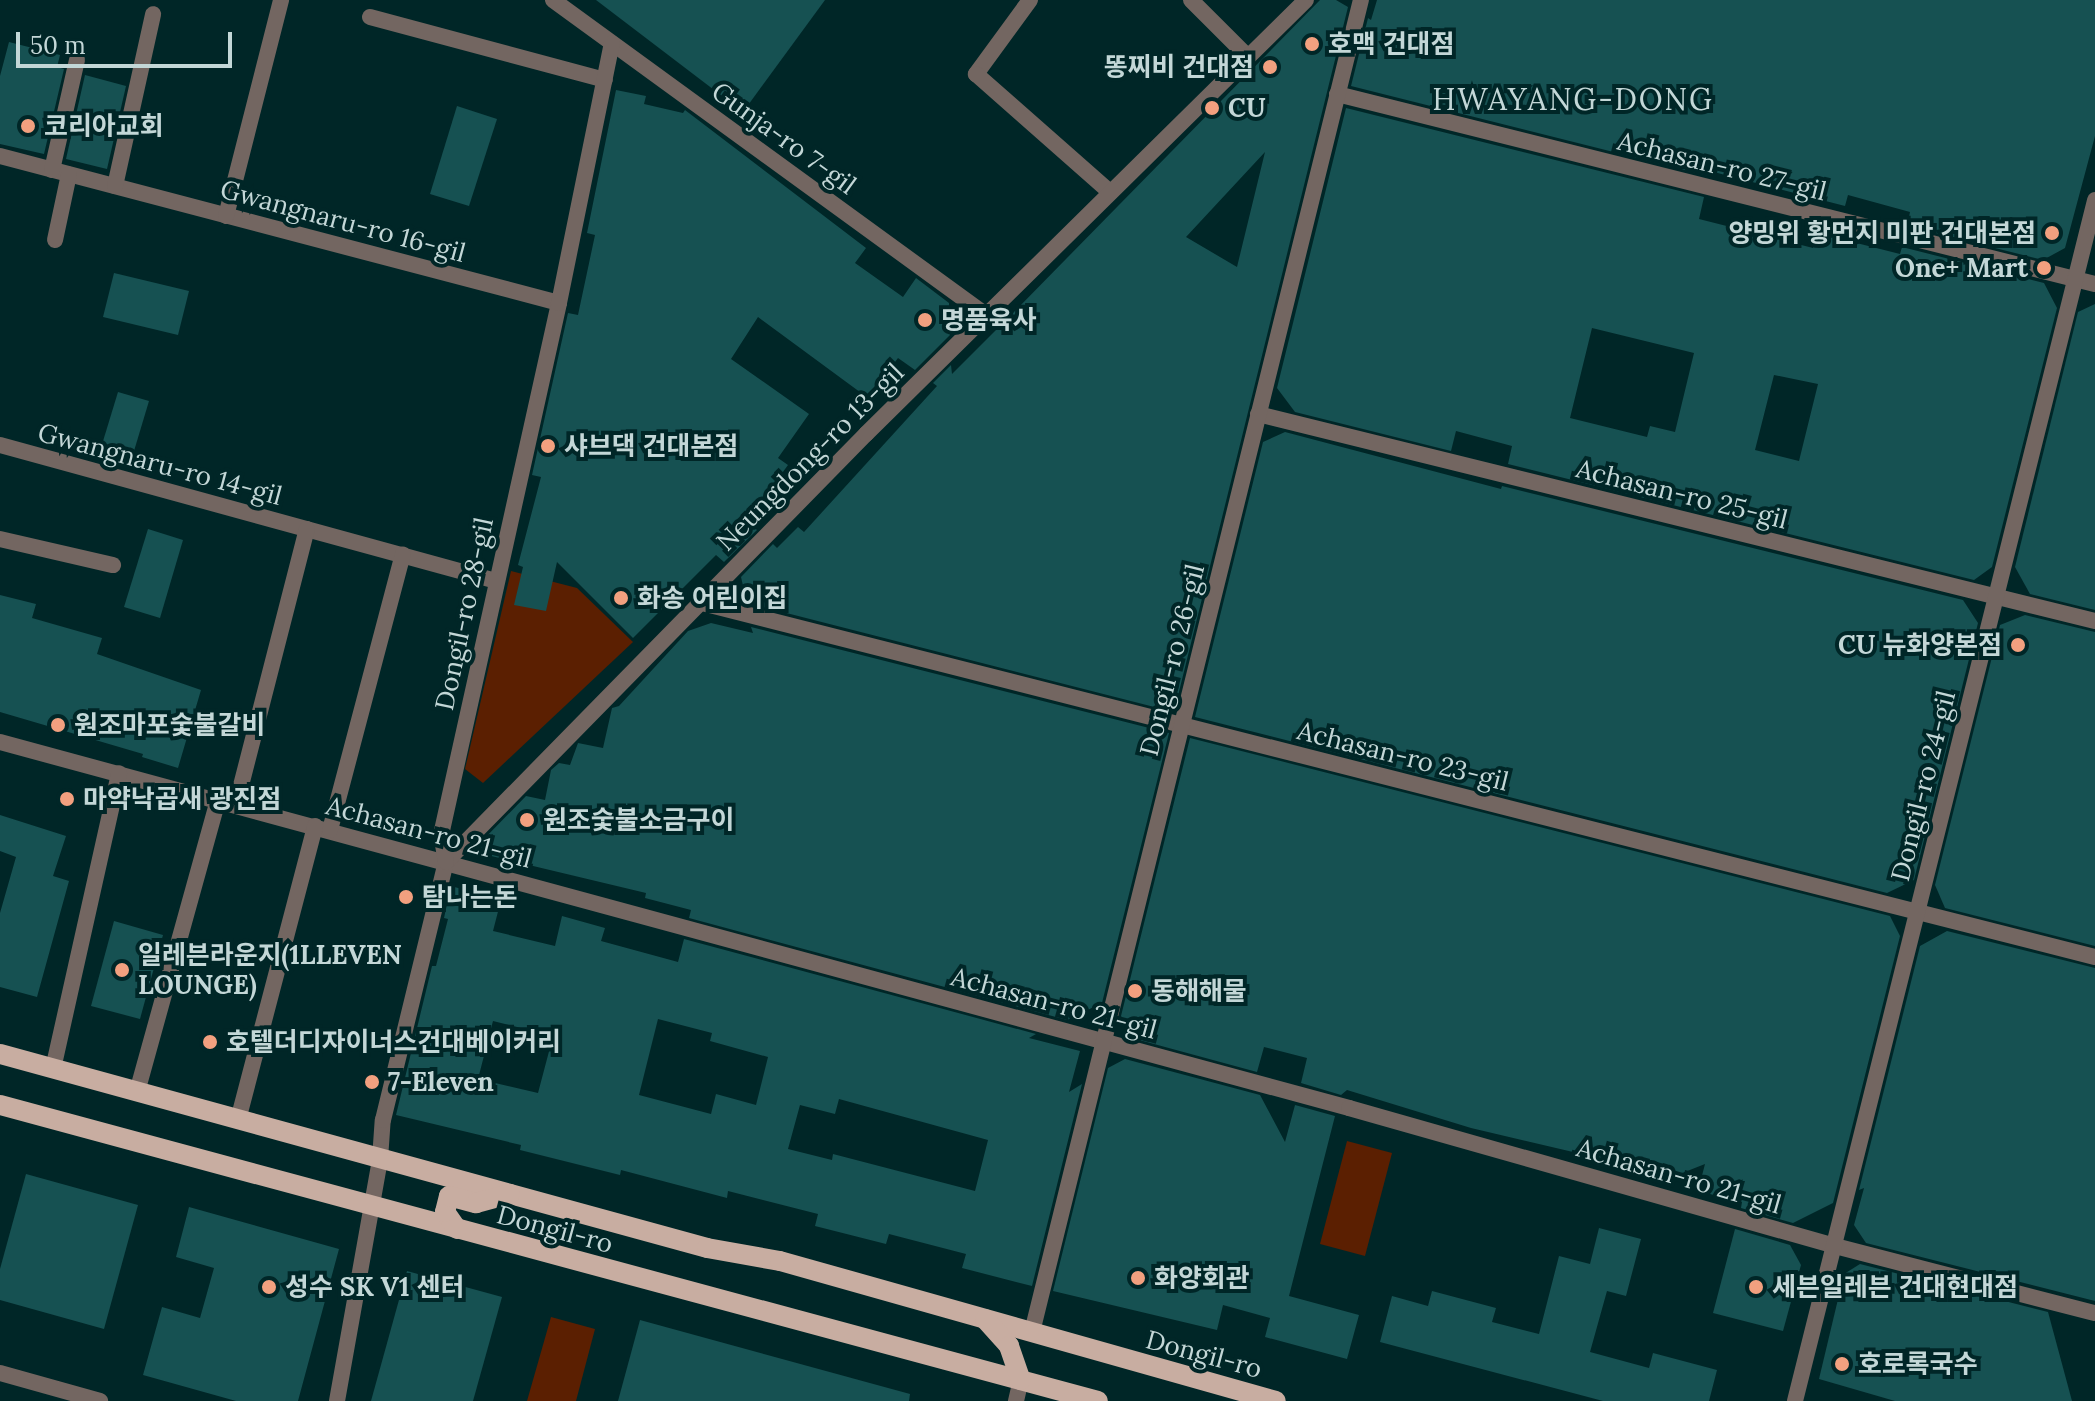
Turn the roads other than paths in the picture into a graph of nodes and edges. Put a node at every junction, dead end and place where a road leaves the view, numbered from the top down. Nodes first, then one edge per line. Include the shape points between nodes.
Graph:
1 (281, 0) edge
2 (553, 0) edge
3 (1030, 0) edge
4 (1191, 0) edge
5 (1306, 0) edge
6 (1361, 0) edge
7 (153, 14) dead end
8 (370, 17) dead end
9 (612, 43) junction
10 (1248, 57) junction
11 (77, 60) dead end
12 (605, 80) junction
13 (1337, 94) junction
14 (0, 156) edge
15 (52, 170) junction
16 (69, 174) junction
17 (115, 186) junction
18 (1110, 192) junction
19 (2095, 200) edge
20 (226, 216) junction
21 (55, 240) dead end
22 (2075, 279) junction
23 (2095, 284) edge
24 (559, 303) junction
25 (986, 315) junction
26 (1258, 414) junction
27 (0, 445) edge
28 (307, 529) junction
29 (0, 539) edge
30 (403, 554) junction
31 (113, 565) dead end
32 (496, 581) junction
33 (1996, 597) junction
34 (698, 602) junction
35 (2095, 621) edge
36 (1181, 725) junction
37 (0, 742) edge
38 (119, 773) junction
39 (218, 800) junction
40 (236, 805) junction
41 (323, 828) junction
42 (446, 862) junction
43 (1917, 912) junction
44 (2095, 957) edge
45 (1103, 1041) junction
46 (0, 1054) edge
47 (53, 1069) junction
48 (137, 1092) junction
49 (0, 1105) edge
50 (238, 1120) junction
51 (380, 1159) junction
52 (510, 1194) junction
53 (371, 1206) junction
54 (457, 1229) junction
55 (1835, 1246) junction
56 (2095, 1313) edge
57 (985, 1319) junction
58 (1032, 1332) junction
59 (0, 1373) edge
60 (1021, 1380) junction
61 (100, 1401) edge
62 (337, 1401) edge
63 (1016, 1401) edge
64 (1098, 1401) edge
65 (1276, 1401) edge
66 (1795, 1401) edge

1 - 20 street
2 - 9 street, Gunja-ro 7-gil
3 - 18 street via 976,74
4 - 10 street
5 - 10 street, Neungdong-ro 13-gil
6 - 13 street, Dongil-ro 26-gil
7 - 17 street
8 - 12 street
9 - 12 street, Dongil-ro 28-gil
9 - 25 street, Gunja-ro 7-gil
10 - 18 street, Neungdong-ro 13-gil
11 - 15 street
12 - 24 street, Dongil-ro 28-gil
13 - 22 street, Achasan-ro 27-gil
13 - 26 street, Dongil-ro 26-gil
14 - 15 street, Gwangnaru-ro 16-gil
15 - 16 street, Gwangnaru-ro 16-gil
16 - 17 street, Gwangnaru-ro 16-gil
16 - 21 street
17 - 20 street, Gwangnaru-ro 16-gil
18 - 25 street, Neungdong-ro 13-gil
19 - 22 street, Dongil-ro 24-gil
20 - 24 street, Gwangnaru-ro 16-gil
22 - 23 street, Achasan-ro 27-gil
22 - 33 street, Dongil-ro 24-gil
24 - 32 street, Dongil-ro 28-gil
25 - 34 street, Neungdong-ro 13-gil
26 - 33 street, Achasan-ro 25-gil
26 - 36 street, Dongil-ro 26-gil
27 - 28 street, Gwangnaru-ro 14-gil
28 - 30 street, Gwangnaru-ro 14-gil
28 - 40 street, Gwangnaru-ro 14-gil
29 - 31 street
30 - 32 street, Gwangnaru-ro 14-gil
30 - 41 street
32 - 42 street, Dongil-ro 28-gil via 441,835
33 - 35 street, Achasan-ro 25-gil
33 - 43 street, Dongil-ro 24-gil
34 - 36 street, Achasan-ro 23-gil
34 - 42 street, Neungdong-ro 13-gil
36 - 43 street, Achasan-ro 23-gil
36 - 45 street, Dongil-ro 26-gil
37 - 38 street, Achasan-ro 21-gil
38 - 39 street, Achasan-ro 21-gil
38 - 47 street
39 - 40 street, Achasan-ro 21-gil
39 - 48 street
40 - 41 street, Achasan-ro 21-gil
41 - 42 street, Achasan-ro 21-gil
41 - 50 street
42 - 45 street, Achasan-ro 21-gil
42 - 51 street, Dongil-ro 28-gil via 383,1120
43 - 44 street, Achasan-ro 23-gil
43 - 55 street, Dongil-ro 24-gil
45 - 55 street, Achasan-ro 21-gil
45 - 58 street, Dongil-ro 26-gil
46 - 47 main road, Dongil-ro
47 - 48 main road, Dongil-ro
48 - 50 main road, Dongil-ro
49 - 53 main road, Dongil-ro
50 - 51 main road, Dongil-ro
51 - 52 main road, Dongil-ro
51 - 53 street, Dongil-ro 28-gil
52 - 54 main road via 476,1203 449,1196 445,1212
52 - 57 main road, Dongil-ro
53 - 54 main road, Dongil-ro
53 - 62 street, Dongil-ro 28-gil
54 - 60 main road, Dongil-ro
55 - 56 street, Achasan-ro 21-gil
55 - 66 street, Dongil-ro 24-gil
57 - 58 main road, Dongil-ro
57 - 60 main road via 1009,1346
58 - 65 main road, Dongil-ro
59 - 61 street
60 - 63 street
60 - 64 main road, Dongil-ro

